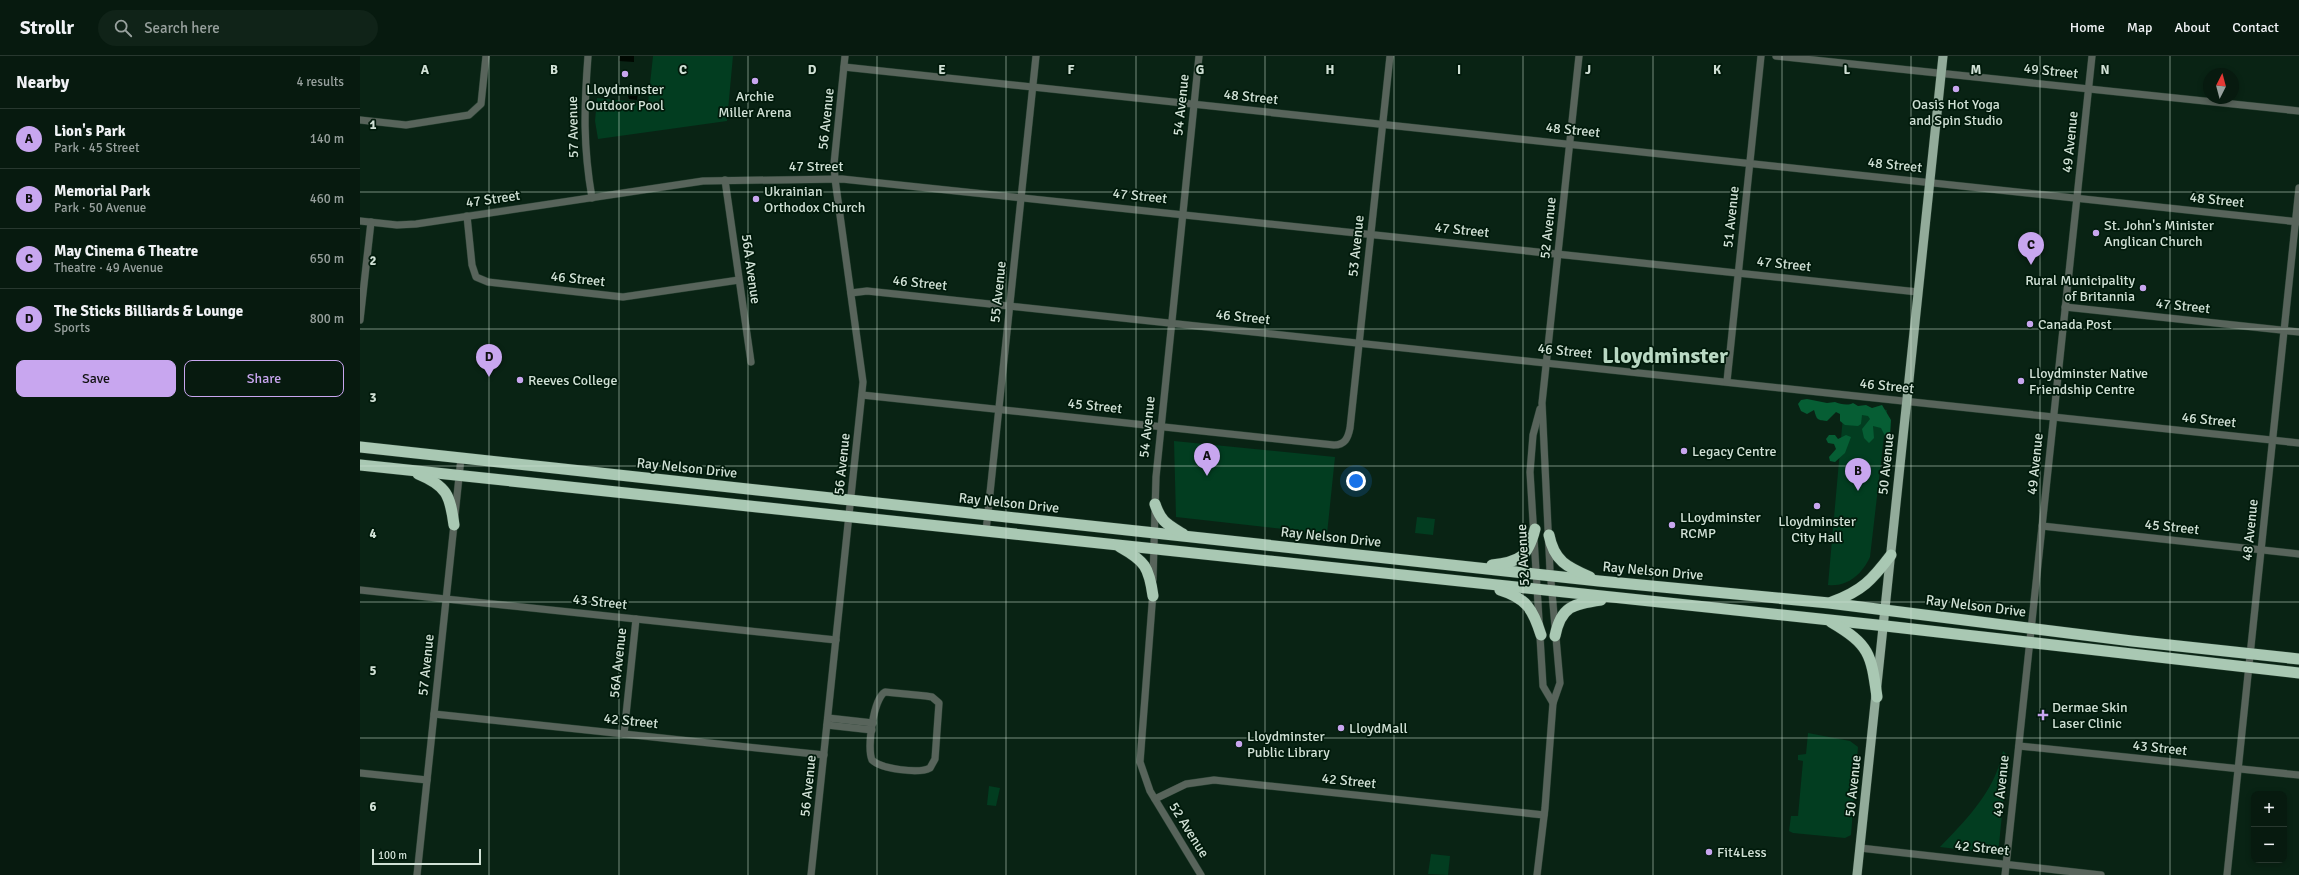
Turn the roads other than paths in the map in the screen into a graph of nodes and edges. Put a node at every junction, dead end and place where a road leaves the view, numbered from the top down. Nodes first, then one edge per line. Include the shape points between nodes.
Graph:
1 (486, 56) edge
2 (588, 56) edge
3 (845, 56) edge
4 (1036, 56) edge
5 (1199, 56) edge
6 (1390, 56) edge
7 (1579, 56) edge
8 (1761, 56) edge
9 (1776, 56) edge
10 (1943, 56) edge
11 (2092, 56) edge
12 (844, 67) junction
13 (1941, 73) junction
14 (1033, 87) junction
15 (2089, 88) junction
16 (1194, 104) junction
17 (2299, 111) edge
18 (360, 120) edge
19 (1382, 123) junction
20 (1569, 143) junction
21 (1750, 162) junction
22 (835, 178) junction
23 (725, 180) junction
24 (1929, 181) junction
25 (2299, 188) edge
26 (1020, 197) junction
27 (2077, 197) junction
28 (592, 198) junction
29 (1182, 214) junction
30 (467, 216) junction
31 (360, 221) edge
32 (2297, 221) edge
33 (371, 222) junction
34 (1371, 233) junction
35 (1558, 253) junction
36 (1739, 273) junction
37 (739, 280) junction
38 (1918, 292) junction
39 (852, 293) junction
40 (1010, 306) junction
41 (2065, 307) junction
42 (360, 320) edge
43 (1171, 323) junction
44 (2284, 330) junction
45 (2299, 332) edge
46 (1359, 342) junction
47 (751, 362) dead end
48 (1546, 362) junction
49 (1727, 382) junction
50 (862, 395) junction
51 (1906, 401) junction
52 (1542, 404) junction
53 (999, 409) junction
54 (2053, 416) junction
55 (1161, 427) junction
56 (1347, 439) joint
57 (2272, 440) junction
58 (2299, 443) edge
59 (360, 447) edge
60 (461, 458) junction
61 (360, 465) edge
62 (408, 470) junction
63 (460, 474) junction
64 (851, 501) junction
65 (1155, 504) junction
66 (988, 516) junction
67 (850, 517) junction
68 (454, 525) junction
69 (2042, 526) junction
70 (1535, 529) junction
71 (986, 531) junction
72 (1154, 533) junction
73 (1548, 535) junction
74 (1187, 536) junction
75 (1116, 544) junction
76 (1154, 548) junction
77 (2261, 549) junction
78 (2299, 554) edge
79 (1891, 555) junction
80 (1472, 567) junction
81 (1537, 574) junction
82 (1551, 576) junction
83 (1430, 578) junction
84 (1599, 581) junction
85 (1480, 583) junction
86 (1411, 585) dead end
87 (360, 590) edge
88 (1538, 590) junction
89 (1552, 591) junction
90 (1153, 596) junction
91 (447, 598) junction
92 (1618, 598) junction
93 (1829, 603) junction
94 (1886, 609) junction
95 (636, 619) junction
96 (1828, 620) junction
97 (1884, 626) junction
98 (2031, 628) junction
99 (1541, 635) junction
100 (1555, 636) junction
101 (836, 640) junction
102 (2029, 643) junction
103 (2251, 654) junction
104 (2299, 659) edge
105 (2249, 668) junction
106 (2299, 673) edge
107 (1876, 697) junction
108 (1553, 703) junction
109 (434, 714) junction
110 (828, 722) junction
111 (873, 726) junction
112 (624, 734) junction
113 (2019, 746) junction
114 (824, 755) junction
115 (2238, 769) junction
116 (360, 773) edge
117 (2299, 775) edge
118 (427, 780) junction
119 (1155, 799) junction
120 (1544, 815) junction
121 (1860, 848) junction
122 (2006, 864) junction
123 (417, 875) edge
124 (811, 875) edge
125 (1202, 875) edge
126 (1537, 875) edge
127 (1857, 875) edge
128 (2005, 875) edge
129 (2102, 875) edge
130 (2227, 875) edge

1 - 18 street via 481,104 470,115 406,125
2 - 28 street, 57 Avenue via 584,140
3 - 12 street, 56 Avenue
4 - 14 street, 55 Avenue
5 - 16 street, 54 Avenue
6 - 19 street, 53 Avenue
7 - 20 street, 52 Avenue
8 - 21 street, 51 Avenue
9 - 13 street, 49 Street
10 - 13 main road, 50 Avenue
11 - 15 street, 49 Avenue
12 - 14 street, 48 Street
12 - 22 street, 56 Avenue
13 - 15 street, 49 Street
13 - 24 main road, 50 Avenue
14 - 16 street, 48 Street
14 - 26 street, 55 Avenue
15 - 17 street, 49 Street
15 - 27 street, 49 Avenue
16 - 19 street, 48 Street
16 - 29 street, 54 Avenue
19 - 20 street, 48 Street
19 - 34 street, 53 Avenue
20 - 21 street, 48 Street
20 - 35 street, 52 Avenue
21 - 24 street, 48 Street
21 - 36 street, 51 Avenue
22 - 23 street, 47 Street
22 - 26 street, 47 Street
22 - 39 street, 56 Avenue
23 - 28 street, 47 Street
23 - 37 street, 56A Avenue
24 - 27 street, 48 Street
24 - 38 main road, 50 Avenue
25 - 32 street, 48 Avenue
26 - 29 street, 47 Street
26 - 40 street, 55 Avenue
27 - 32 street, 48 Street
27 - 41 street, 49 Avenue
28 - 30 street, 47 Street
29 - 34 street, 47 Street
29 - 43 street, 54 Avenue
30 - 33 street, 47 Street via 416,224
30 - 37 street, 46 Street via 472,265 476,277 488,282 623,296
31 - 33 street, 47 Street
32 - 44 street, 48 Avenue
33 - 42 street
34 - 35 street, 47 Street
34 - 46 street, 53 Avenue
35 - 36 street, 47 Street
35 - 48 street, 52 Avenue
36 - 38 street, 47 Street
36 - 49 street, 51 Avenue
37 - 47 street, 56A Avenue
38 - 51 main road, 50 Avenue
39 - 40 street, 46 Street via 867,291
39 - 50 street, 56 Avenue via 863,371
40 - 43 street, 46 Street
40 - 53 street, 55 Avenue
41 - 44 street, 47 Street
41 - 54 street, 49 Avenue
43 - 46 street, 46 Street
43 - 55 street, 54 Avenue
44 - 45 street, 47 Street
44 - 57 street, 48 Avenue
46 - 48 street, 46 Street
46 - 56 street, 53 Avenue
48 - 49 street, 46 Street
48 - 52 street, 52 Avenue
49 - 51 street, 46 Street
50 - 53 street, 45 Street
50 - 64 street, 56 Avenue
51 - 54 street, 46 Street
51 - 79 main road, 50 Avenue
52 - 70 street, 52 Avenue via 1533,435 1530,458
52 - 73 street, 52 Avenue
53 - 55 street, 45 Street
53 - 66 street, 55 Avenue
54 - 57 street, 46 Street
54 - 69 street, 49 Avenue
55 - 56 street, 45 Street via 1334,445 1342,444
55 - 65 street, 54 Avenue
57 - 58 street, 46 Street
57 - 77 street, 48 Avenue
59 - 60 highway, Ray Nelson Drive
60 - 63 street, 57 Avenue
60 - 64 highway, Ray Nelson Drive
61 - 62 highway
62 - 63 highway
62 - 68 highway via 436,482 444,490 451,506
63 - 67 highway
63 - 68 street, 57 Avenue
64 - 66 highway, Ray Nelson Drive
64 - 67 street, 56 Avenue
65 - 72 street, 54 Avenue
65 - 74 highway via 1159,517
66 - 71 street, 55 Avenue
66 - 72 highway, Ray Nelson Drive
67 - 71 highway
67 - 101 street, 56 Avenue
68 - 91 street, 57 Avenue
69 - 77 street, 45 Street
69 - 98 street, 49 Avenue
70 - 80 highway via 1527,552 1520,558 1508,563
70 - 81 street, 52 Avenue
71 - 75 highway
72 - 74 highway, Ray Nelson Drive
72 - 76 street, 54 Avenue
73 - 82 street, 52 Avenue
73 - 84 highway via 1556,556 1570,568
74 - 80 highway, Ray Nelson Drive
75 - 76 highway
75 - 90 highway via 1144,563 1150,576
76 - 83 highway
76 - 90 street, 54 Avenue
77 - 78 street, 45 Street
77 - 103 street, 48 Avenue
79 - 93 highway via 1864,588
79 - 94 main road, 50 Avenue
80 - 81 highway, Ray Nelson Drive
81 - 82 highway, Ray Nelson Drive
81 - 88 street, 52 Avenue
82 - 84 highway, Ray Nelson Drive
82 - 89 street, 52 Avenue
83 - 85 highway
83 - 86 highway
84 - 93 highway, Ray Nelson Drive
85 - 88 highway
85 - 99 highway via 1510,593 1524,602 1535,616
87 - 91 street, 43 Street
88 - 89 highway
88 - 99 street, 52 Avenue
89 - 92 highway
89 - 100 street, 52 Avenue
90 - 119 street, 54 Avenue via 1140,752 1144,776
91 - 95 street, 43 Street
91 - 109 street, 57 Avenue
92 - 96 highway
92 - 100 highway via 1589,602 1567,609 1560,617
93 - 94 highway, Ray Nelson Drive
94 - 97 main road, 50 Avenue
94 - 98 highway, Ray Nelson Drive
95 - 101 street, 43 Street
95 - 112 street, 56A Avenue
96 - 97 highway
96 - 107 highway via 1853,636 1867,651 1872,663
97 - 102 highway
97 - 107 main road, 50 Avenue
98 - 102 street, 49 Avenue
98 - 103 highway, Ray Nelson Drive
99 - 108 street, 52 Avenue via 1544,686
100 - 108 street, 52 Avenue via 1560,683
101 - 110 street, 56 Avenue
102 - 105 highway
102 - 113 street, 49 Avenue
103 - 104 highway, Ray Nelson Drive
103 - 105 street, 48 Avenue
105 - 106 highway
105 - 115 street, 48 Avenue
107 - 121 main road, 50 Avenue
108 - 120 street, 52 Avenue
109 - 112 street, 42 Street
109 - 118 street, 57 Avenue
110 - 111 street
110 - 114 street, 56 Avenue
111 - 111 street via 870,756 876,765 922,771 934,764 940,707 937,700 926,696 884,692 878,698
112 - 114 street, 42 Street
113 - 115 street, 43 Street
113 - 122 street, 49 Avenue
114 - 124 street, 56 Avenue
115 - 117 street, 43 Street
115 - 130 street, 48 Avenue
116 - 118 street
118 - 123 street, 57 Avenue
119 - 120 street, 42 Street via 1186,784 1214,780
119 - 125 street, 52 Avenue
120 - 126 street, 52 Avenue
121 - 122 street, 42 Street
121 - 127 main road, 50 Avenue
122 - 128 street, 49 Avenue
122 - 129 street, 42 Street

